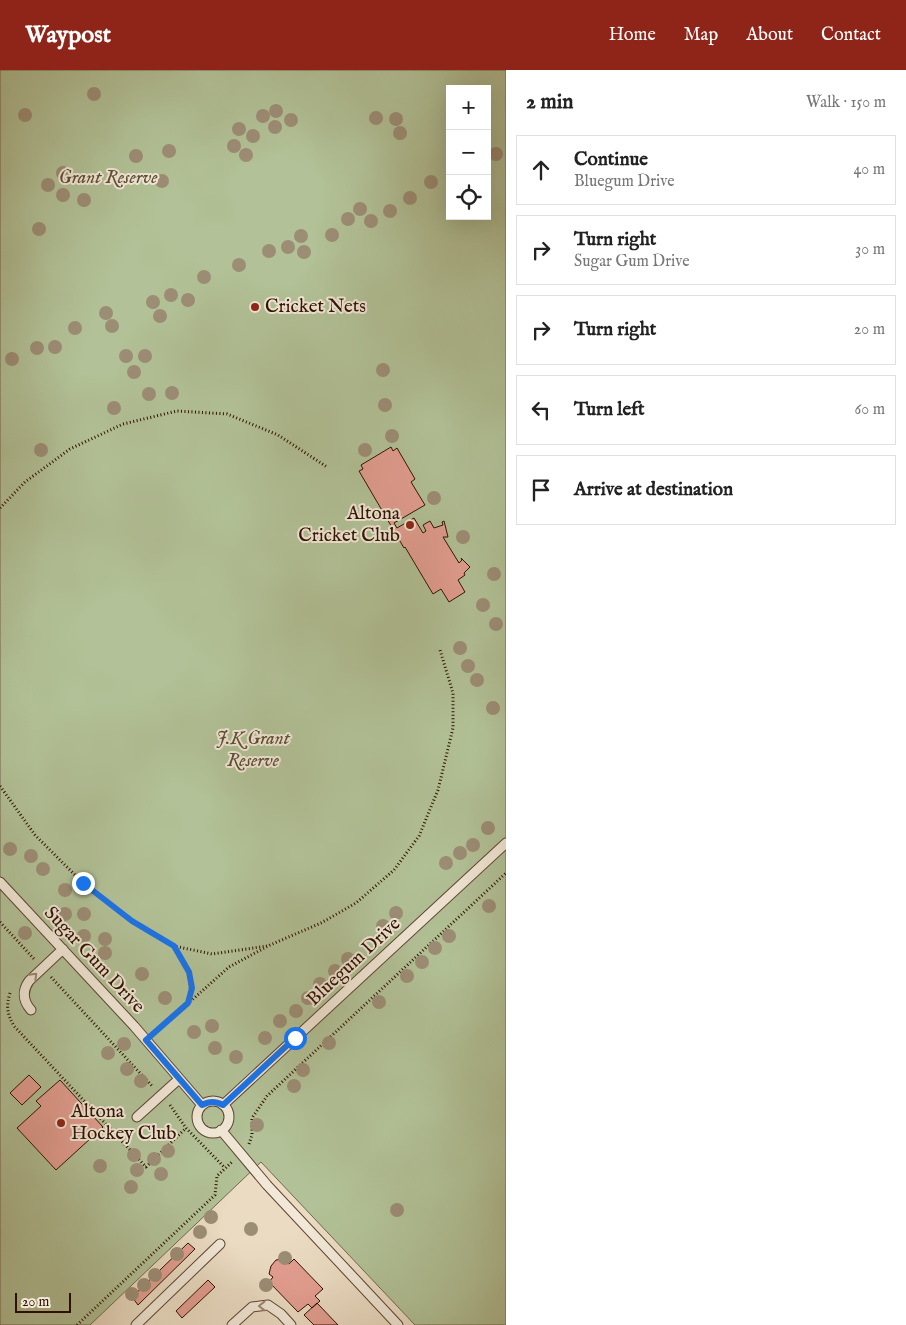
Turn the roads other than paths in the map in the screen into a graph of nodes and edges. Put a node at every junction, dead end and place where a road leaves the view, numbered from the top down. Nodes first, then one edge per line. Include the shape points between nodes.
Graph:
1 (506, 843) edge
2 (0, 882) edge
3 (63, 949) junction
4 (31, 1010) dead end
5 (179, 1079) junction
6 (202, 1105) junction
7 (223, 1105) junction
8 (137, 1117) dead end
9 (221, 1130) junction
10 (220, 1244) dead end
11 (136, 1325) edge
12 (232, 1325) edge
13 (291, 1325) edge
14 (398, 1325) edge

1 - 7 lane, Bluegum Drive
2 - 3 lane, Sugar Gum Drive
4 -> 3 lane via 25,1001 25,986
3 - 5 lane, Sugar Gum Drive
5 - 6 lane, Sugar Gum Drive
5 - 8 lane
6 - 7 lane via 216,1101
6 - 9 lane via 197,1116 200,1126 210,1132
7 - 9 lane via 228,1111 228,1118
9 - 14 lane via 267,1185
10 - 11 lane
13 -> 12 lane via 268,1305 252,1307

